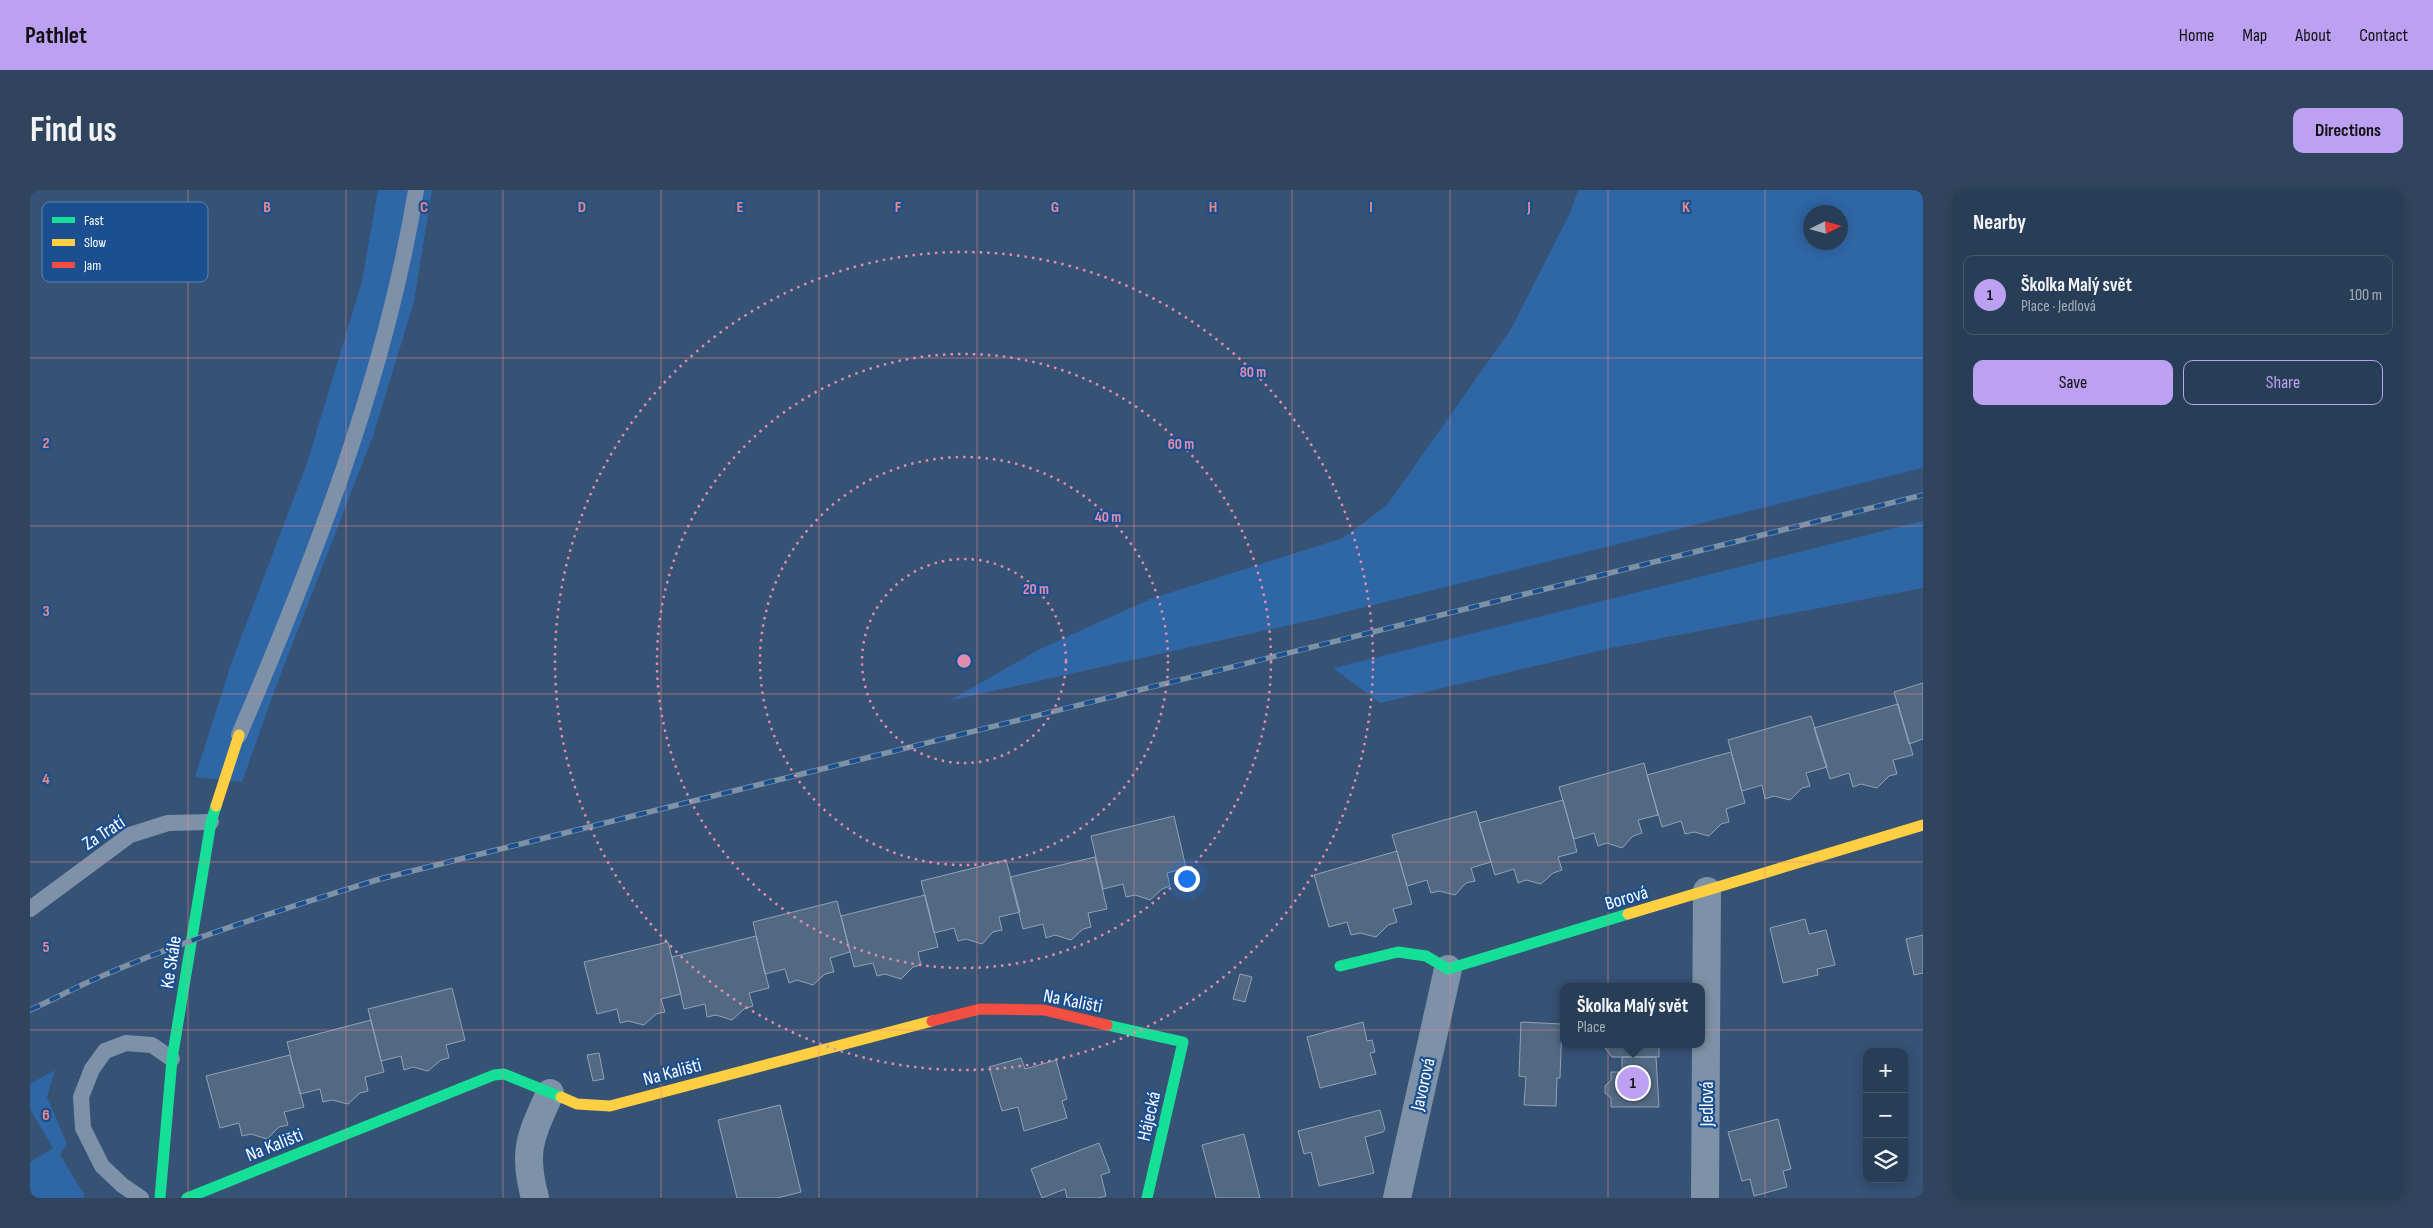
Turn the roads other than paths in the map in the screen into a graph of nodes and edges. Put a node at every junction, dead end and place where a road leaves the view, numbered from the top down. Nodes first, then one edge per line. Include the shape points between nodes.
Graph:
1 (416, 190) edge
2 (239, 735) joint
3 (211, 822) junction
4 (1923, 825) edge
5 (1707, 891) junction
6 (30, 909) edge
7 (1340, 966) dead end
8 (1448, 969) junction
9 (1183, 1042) joint
10 (172, 1059) junction
11 (550, 1092) junction
12 (141, 1198) edge
13 (160, 1198) edge
14 (187, 1198) edge
15 (535, 1198) edge
16 (1147, 1198) edge
17 (1397, 1198) edge
18 (1705, 1198) edge

1 - 2 lane via 405,257 343,472 284,631
2 - 3 street, Ke Skále
3 - 6 lane, Za Tratí via 168,823 130,835
3 - 10 street, Ke Skále
4 - 5 street, Borová
5 - 8 street, Borová
5 - 18 street, Jedlová
7 - 8 street via 1398,952 1426,956
8 - 17 street, Javorová
9 - 11 street, Na Kališti via 1044,1010 980,1009 610,1106 577,1104
9 - 16 street, Hájecká
10 - 12 lane via 152,1045 126,1043 105,1051 92,1069 81,1097 83,1128 102,1166
10 - 13 street, Ke Skále
11 - 14 street, Na Kališti via 504,1074 494,1075
11 - 15 street via 529,1145 528,1172

